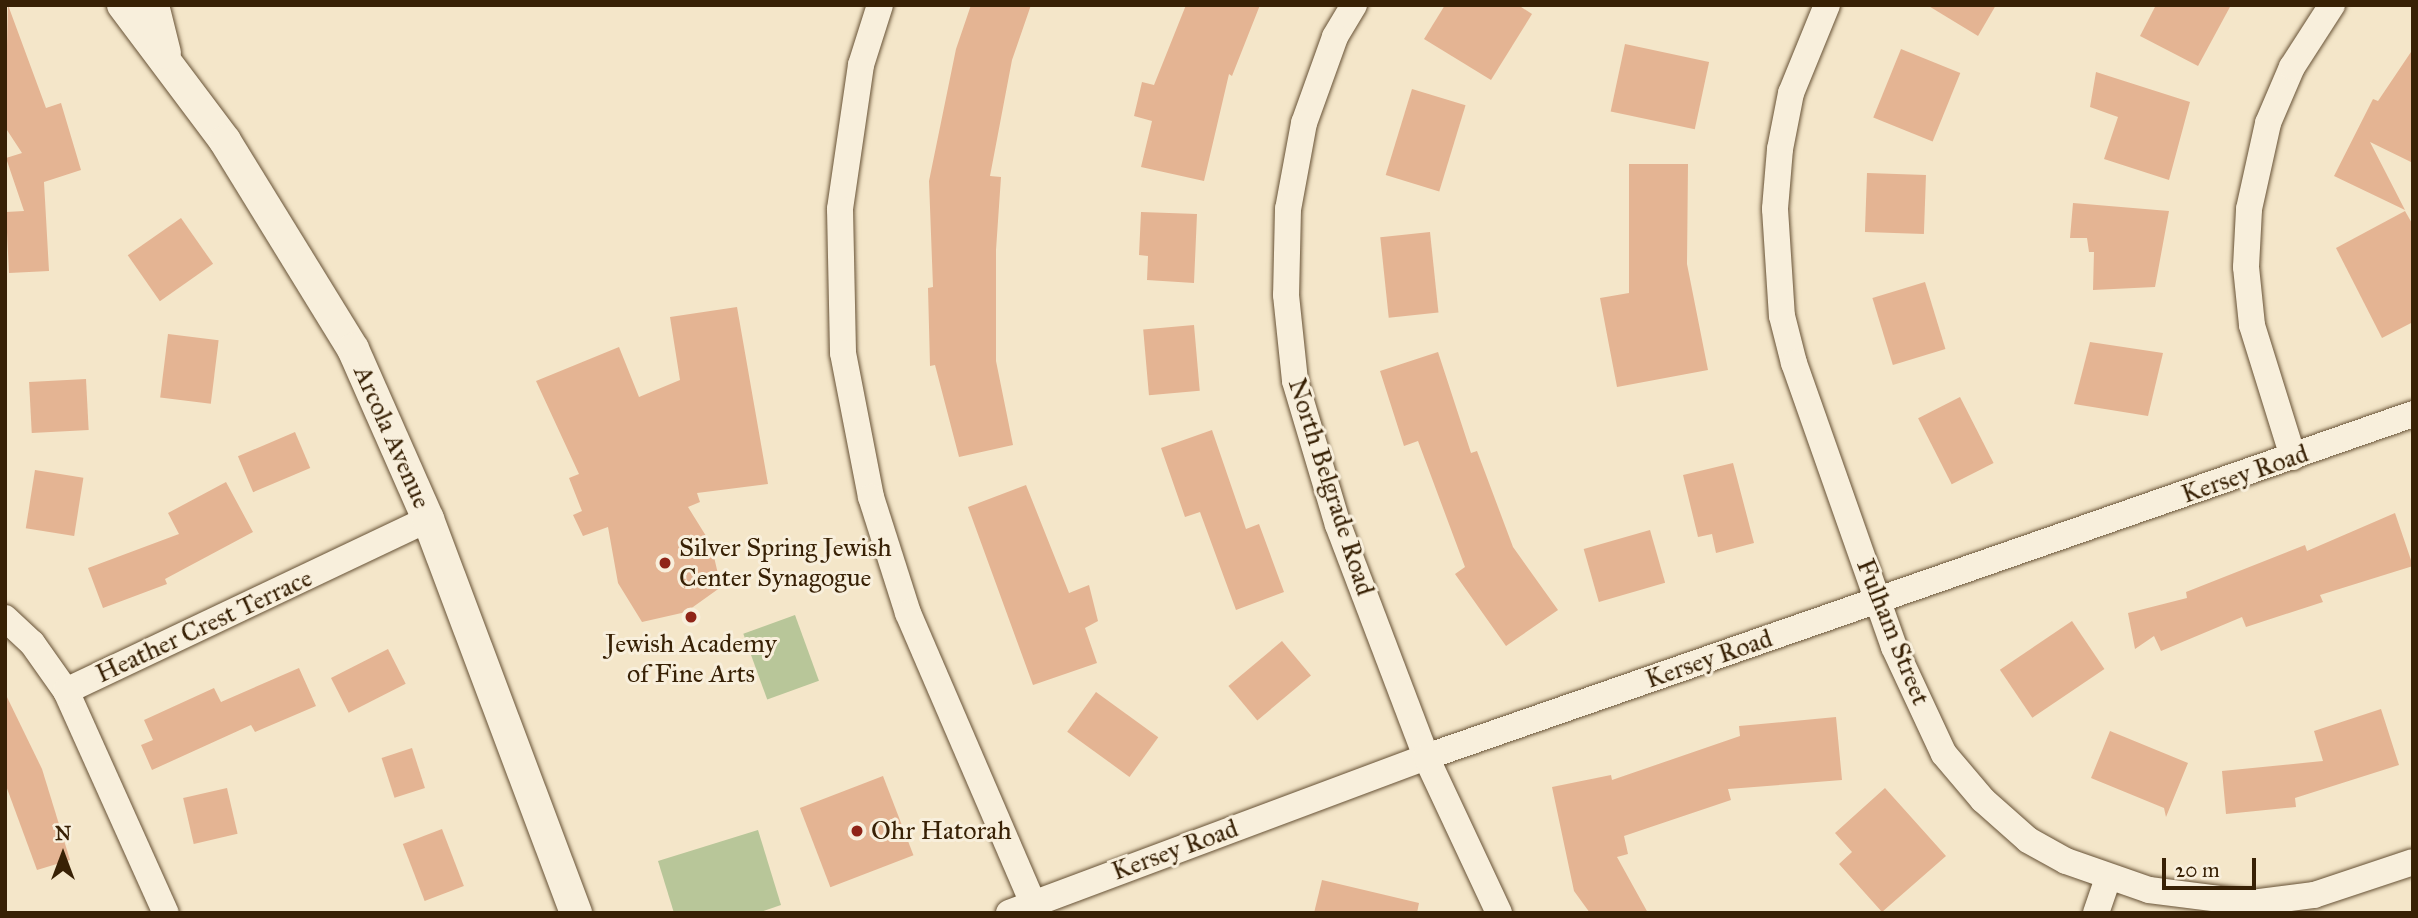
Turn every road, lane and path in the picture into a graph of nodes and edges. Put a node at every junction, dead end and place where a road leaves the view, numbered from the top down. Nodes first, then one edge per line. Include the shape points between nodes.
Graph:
1 (122, 5) edge
2 (153, 5) edge
3 (880, 5) edge
4 (1354, 5) edge
5 (1827, 5) edge
6 (2332, 5) edge
7 (168, 65) junction
8 (2413, 414) edge
9 (2293, 457) junction
10 (428, 519) junction
11 (1878, 601) junction
12 (5, 618) edge
13 (66, 691) junction
14 (1426, 757) junction
15 (2413, 862) edge
16 (2108, 878) junction
17 (1026, 910) edge
18 (166, 913) edge
19 (576, 913) edge
20 (1499, 913) edge
21 (2096, 913) edge

1 - 7 street, Arcola Avenue
2 - 7 street
3 - 17 street via 861,65 840,209 843,353 871,497 908,613
4 - 14 street, North Belgrade Road via 1335,37 1304,123 1289,209 1286,295 1295,381 1334,512
5 - 11 street, Fulham Street via 1791,93 1780,149 1775,209 1778,270 1794,363
6 - 9 street via 2292,67 2268,123 2249,209 2246,267 2252,325
7 - 10 street, Arcola Avenue via 225,141 353,349
8 - 9 street, Kersey Road
9 - 11 street, Kersey Road
10 - 13 street, Heather Crest Terrace
10 - 19 street, Arcola Avenue
11 - 14 street, Kersey Road
11 - 16 street, Fulham Street via 1944,754 1983,800 2028,840
12 - 13 street, Heather Crest Terrace via 32,643
13 - 18 street
14 - 17 street, Kersey Road
14 - 20 street, North Belgrade Road
15 - 16 street, Fulham Street via 2314,895 2252,903 2196,900
16 - 21 street

